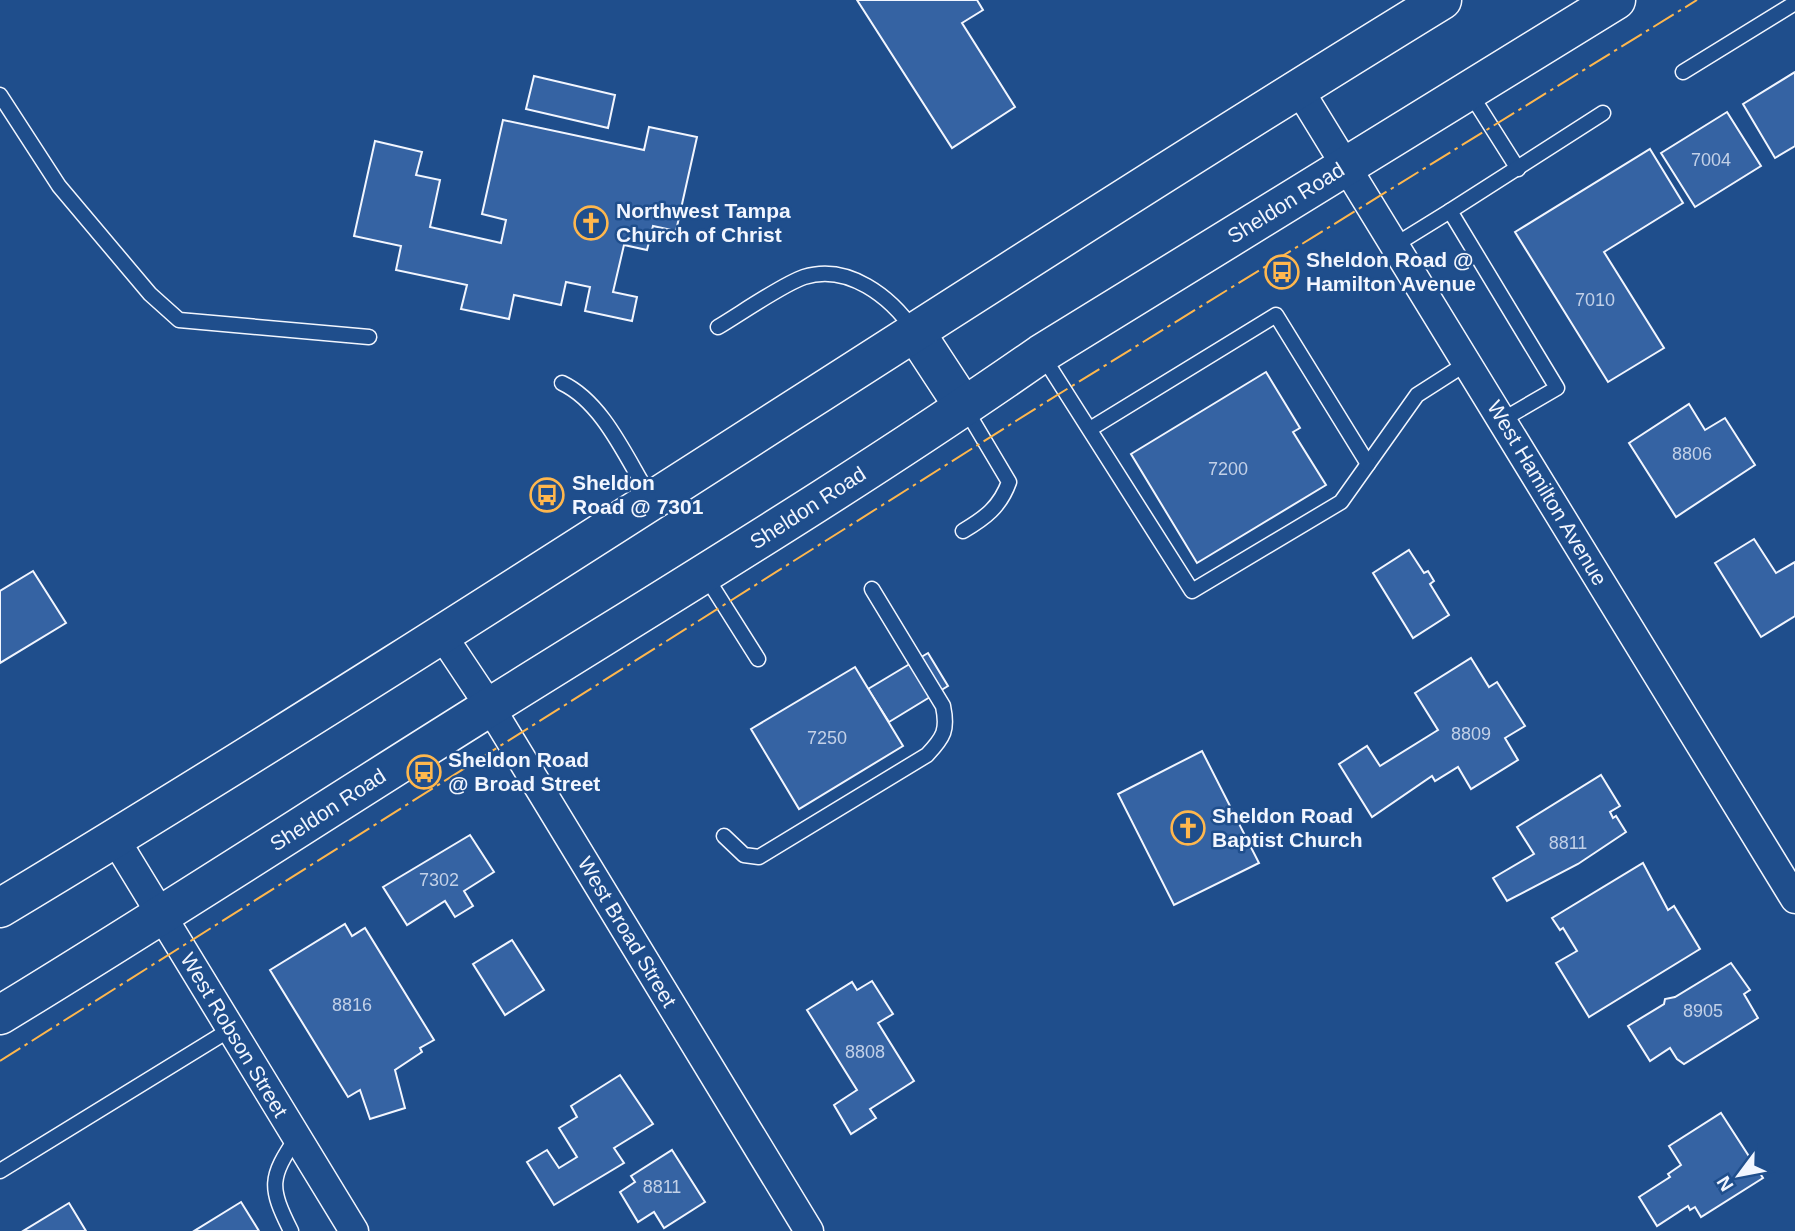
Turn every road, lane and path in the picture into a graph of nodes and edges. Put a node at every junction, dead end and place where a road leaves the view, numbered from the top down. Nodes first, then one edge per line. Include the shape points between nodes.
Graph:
1 (1442, 0) edge
2 (1616, 0) edge
3 (1795, 3) edge
4 (1683, 72) dead end
5 (1298, 88) junction
6 (1468, 91) junction
7 (0, 95) edge
8 (1603, 113) dead end
9 (1346, 166) junction
10 (1518, 169) junction
11 (1450, 211) junction
12 (1395, 245) junction
13 (718, 327) dead end
14 (915, 332) junction
15 (369, 337) dead end
16 (1041, 354) junction
17 (1467, 363) junction
18 (562, 383) dead end
19 (964, 407) junction
20 (1502, 420) junction
21 (1090, 429) junction
22 (1368, 464) junction
23 (651, 499) junction
24 (963, 531) dead end
25 (705, 574) junction
26 (872, 589) dead end
27 (442, 635) junction
28 (758, 659) dead end
29 (490, 707) junction
30 (724, 836) dead end
31 (115, 839) junction
32 (1795, 898) edge
33 (0, 908) edge
34 (162, 917) junction
35 (0, 1015) edge
36 (231, 1029) junction
37 (297, 1137) junction
38 (0, 1171) edge
39 (291, 1231) edge
40 (354, 1231) edge
41 (809, 1231) edge

1 - 5 main road
2 - 6 main road, Sheldon Road
3 - 4 lane
5 - 9 street, West Hamilton Avenue
5 - 14 main road
6 - 9 main road, Sheldon Road
6 - 10 lane
7 - 15 lane via 60,186 150,294 179,320
8 - 10 lane
9 - 12 street, West Hamilton Avenue
9 - 16 main road, Sheldon Road
10 - 11 lane
11 - 12 lane
11 - 20 lane via 1557,388
12 - 17 street, West Hamilton Avenue
13 - 14 lane via 804,277 837,274 875,290 898,307
14 - 19 main road
14 - 23 main road
16 - 19 main road, Sheldon Road
16 - 21 lane
17 - 20 street, West Hamilton Avenue
17 - 22 lane via 1417,395
18 - 23 lane via 592,405
19 - 24 lane via 1009,482 1003,500
19 - 25 main road, Sheldon Road
20 - 32 street, West Hamilton Avenue
21 - 22 lane via 1276,315
21 - 22 lane via 1192,591 1341,502
23 - 27 main road
25 - 28 lane
25 - 29 main road, Sheldon Road
26 - 30 lane via 943,706 947,724 939,742 926,755 759,857 744,855
27 - 29 street, West Broad Street
27 - 31 main road
29 - 34 main road, Sheldon Road
29 - 41 street, West Broad Street
31 - 33 main road
31 - 34 street, West Robson Street
34 - 35 main road, Sheldon Road
34 - 36 street, West Robson Street
36 - 37 street, West Robson Street
36 - 38 lane
37 - 39 lane via 277,1166 276,1200
37 - 40 street, West Robson Street

